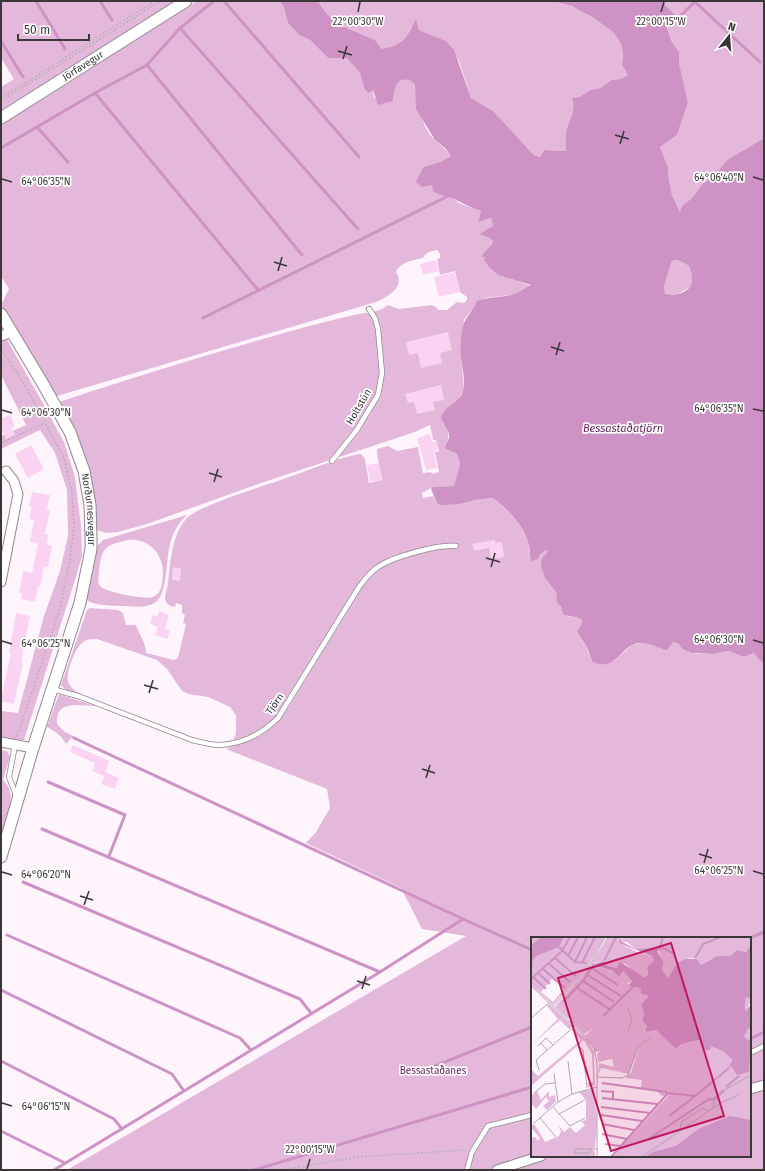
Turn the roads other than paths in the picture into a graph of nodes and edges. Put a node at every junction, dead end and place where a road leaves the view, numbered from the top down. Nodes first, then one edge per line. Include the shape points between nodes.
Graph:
1 (186, 1) edge
2 (1, 118) edge
3 (369, 309) dead end
4 (1, 314) edge
5 (12, 332) junction
6 (1, 336) edge
7 (332, 461) dead end
8 (6, 471) dead end
9 (456, 546) dead end
10 (1, 582) edge
11 (52, 689) junction
12 (1, 742) edge
13 (14, 745) junction
14 (33, 748) junction
15 (18, 799) junction
16 (1, 857) edge
17 (764, 1046) edge
18 (751, 1052) edge
19 (764, 1085) edge
20 (751, 1089) edge
21 (531, 1115) edge
22 (538, 1157) edge
23 (467, 1170) edge
24 (497, 1170) edge

1 - 2 street, Jörfavegur
3 - 7 lane, Holtstún via 378,329 382,373 378,395 356,431
4 - 5 street, Norðurnesvegur
5 - 6 street
5 - 11 street, Norðurnesvegur via 70,432 84,471 90,505 91,549 84,591
8 - 10 street via 14,481 18,494
9 - 11 lane, Tjörn via 439,546 400,558 380,565 369,574 278,718 262,732 249,738 219,745 207,744 78,696
11 - 14 street, Norðurnesvegur
12 - 13 street
13 - 14 street
13 - 15 lane via 9,777
14 - 15 street, Norðurnesvegur
15 - 16 street, Norðurnesvegur
17 - 18 lane
19 - 20 street
21 - 23 lane via 488,1126 473,1150
22 - 24 street

